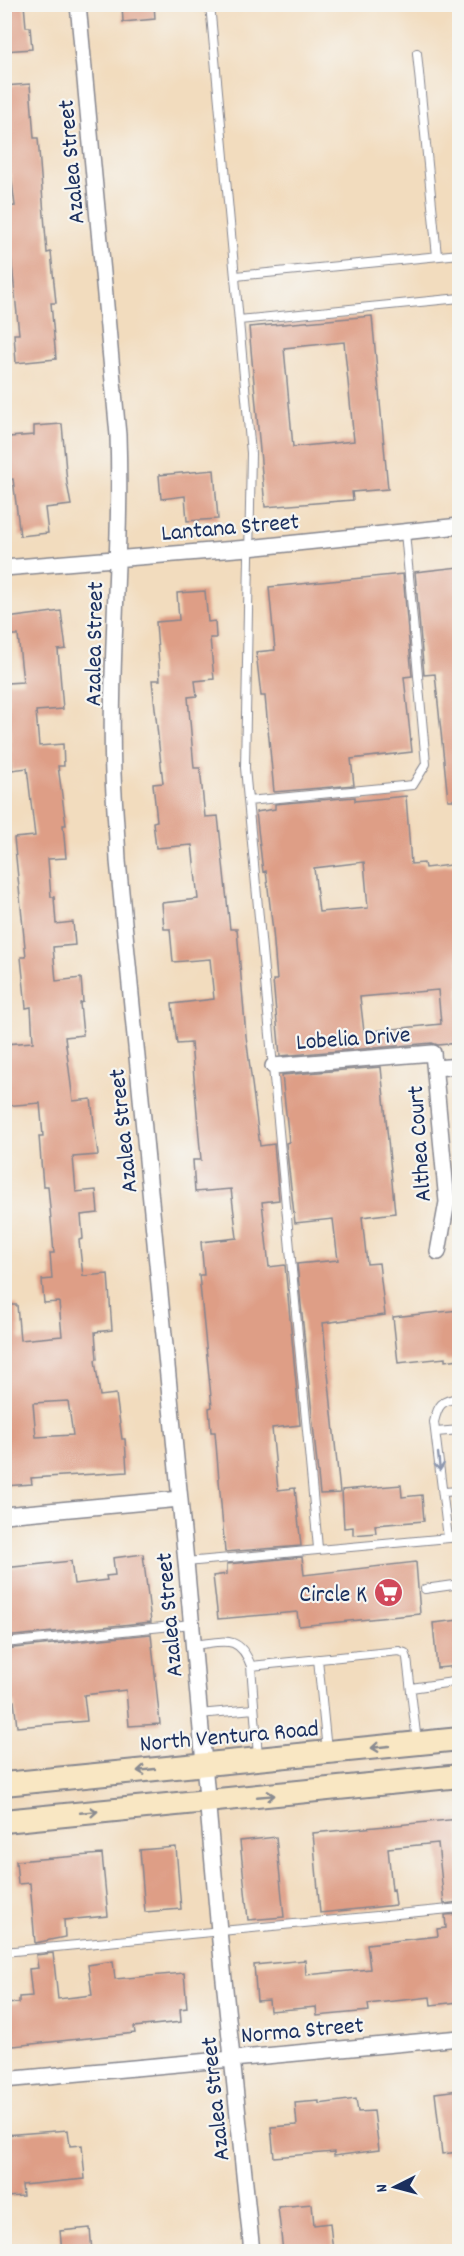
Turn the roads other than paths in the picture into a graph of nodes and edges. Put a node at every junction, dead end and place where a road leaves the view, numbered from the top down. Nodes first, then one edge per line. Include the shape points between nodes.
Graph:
1 (78, 4) edge
2 (210, 4) edge
3 (417, 53) dead end
4 (459, 254) edge
5 (437, 256) junction
6 (236, 276) junction
7 (459, 298) edge
8 (239, 320) junction
9 (459, 526) edge
10 (405, 532) junction
11 (248, 548) junction
12 (116, 558) junction
13 (4, 568) edge
14 (248, 801) junction
15 (273, 1066) junction
16 (459, 1066) edge
17 (435, 1068) junction
18 (438, 1252) dead end
19 (459, 1398) edge
20 (459, 1430) edge
21 (436, 1432) junction
22 (459, 1491) edge
23 (442, 1492) junction
24 (180, 1499) junction
25 (4, 1515) edge
26 (459, 1537) edge
27 (448, 1538) junction
28 (318, 1548) junction
29 (186, 1562) junction
30 (459, 1584) edge
31 (425, 1589) dead end
32 (192, 1624) junction
33 (4, 1644) edge
34 (194, 1645) junction
35 (318, 1659) junction
36 (251, 1666) junction
37 (459, 1681) edge
38 (411, 1688) junction
39 (254, 1709) junction
40 (199, 1714) junction
41 (459, 1739) edge
42 (417, 1743) junction
43 (327, 1753) junction
44 (258, 1759) junction
45 (204, 1764) junction
46 (459, 1776) edge
47 (4, 1784) edge
48 (208, 1801) junction
49 (4, 1821) edge
50 (459, 1908) edge
51 (219, 1932) junction
52 (4, 1952) edge
53 (459, 2038) edge
54 (234, 2058) junction
55 (4, 2080) edge
56 (252, 2252) edge

1 - 12 street, Azalea Street via 118,435
2 - 6 lane
3 - 5 lane
4 - 5 lane
5 - 6 lane
6 - 8 lane
7 - 8 lane
8 - 11 lane via 251,453
9 - 10 street, Lantana Street
10 - 11 street, Lantana Street
10 - 14 lane via 426,764 413,785
11 - 12 street, Lantana Street
11 - 14 lane
12 - 13 street, Lantana Street
12 - 24 street, Azalea Street via 113,773 118,850
14 - 15 lane
15 - 17 street, Lobelia Drive via 433,1053
15 - 28 lane
16 - 17 street, Lobelia Drive
17 - 18 street, Althea Court via 447,1202
19 - 21 lane via 447,1399 438,1408
20 - 21 lane
21 -> 23 lane
22 - 23 lane
23 - 27 lane
24 - 25 street
24 - 29 street, Azalea Street
26 - 27 lane
27 - 28 lane
28 - 29 lane
29 - 32 street, Azalea Street
30 - 31 lane
32 - 33 lane
32 - 34 street, Azalea Street
34 - 36 lane via 231,1641 245,1650
34 - 40 street, Azalea Street
35 - 36 lane
35 - 38 lane via 399,1651 408,1658
35 - 43 lane
36 - 39 lane
37 - 38 lane
38 - 42 lane
39 - 40 lane
39 - 44 lane
40 - 45 street, Azalea Street
41 - 42 main road, North Ventura Road
42 -> 43 main road, North Ventura Road
43 - 44 main road, North Ventura Road
44 - 45 main road, North Ventura Road
45 -> 47 main road, North Ventura Road
45 - 48 street, Azalea Street
48 -> 46 main road
49 -> 48 main road
48 - 51 street, Azalea Street
50 - 51 lane
51 - 52 lane
51 - 54 street, Azalea Street
53 - 54 street, Norma Street
54 - 55 street, Norma Street
54 - 56 street, Azalea Street

